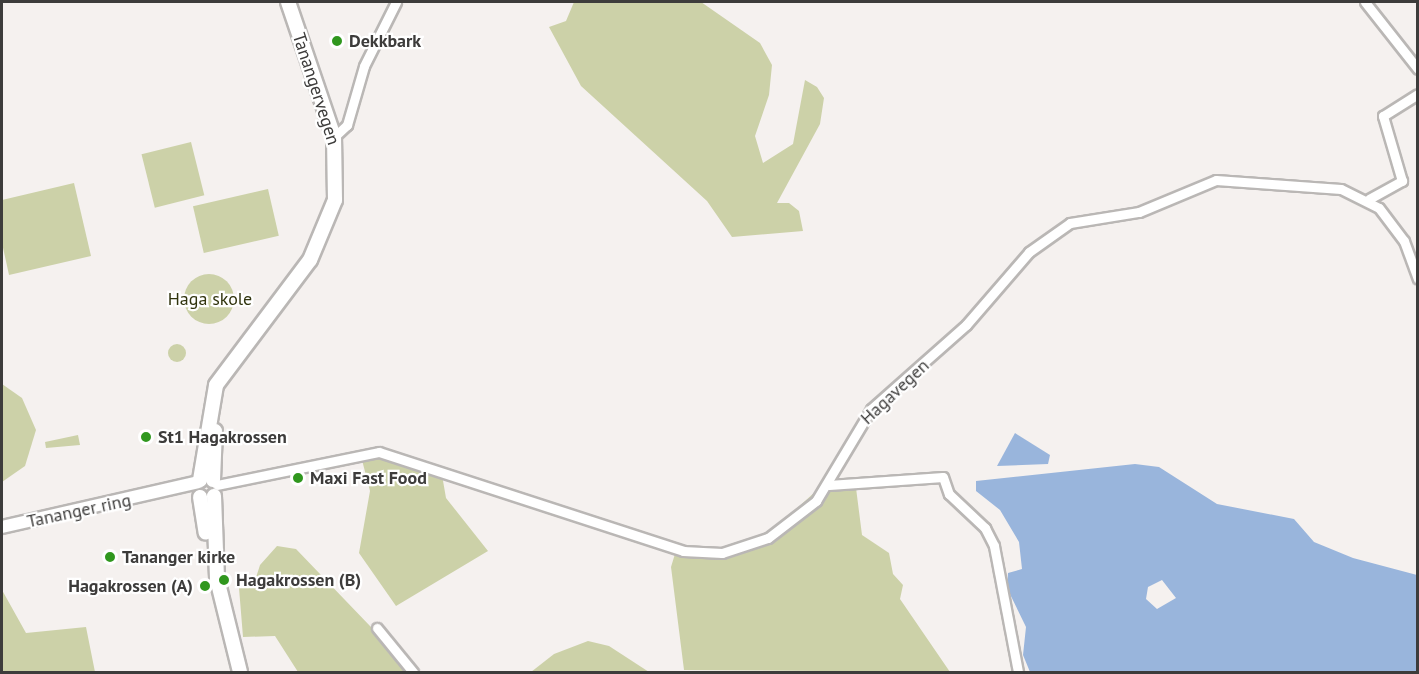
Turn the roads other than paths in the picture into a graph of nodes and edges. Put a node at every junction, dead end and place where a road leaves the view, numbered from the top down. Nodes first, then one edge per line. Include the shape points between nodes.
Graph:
1 (288, 2) edge
2 (396, 2) edge
3 (1365, 2) edge
4 (1418, 69) edge
5 (1418, 94) edge
6 (334, 137) junction
7 (1369, 199) junction
8 (1418, 279) edge
9 (829, 485) junction
10 (206, 488) junction
11 (2, 527) edge
12 (377, 628) dead end
13 (231, 672) edge
14 (240, 672) edge
15 (413, 672) edge
16 (1018, 672) edge

1 - 6 main road, Tanangervegen
2 - 6 street via 364,66 347,125
3 - 4 street
5 - 7 street via 1383,116 1402,181
6 - 10 main road, Tanangervegen via 338,178 327,227 255,334 217,408
7 - 8 street via 1404,241
7 - 9 street, Hagavegen via 1341,189 1229,179 1139,212 1060,228 1029,252 945,345 861,420
9 - 10 street, Hagavegen via 768,538 706,555 379,452
9 - 16 street via 943,477 950,494 985,528 994,546
10 - 11 main road, Tananger ring via 157,494
10 - 13 main road, Tanangervegen
10 - 14 main road, Tanangervegen via 217,579
12 - 15 street

